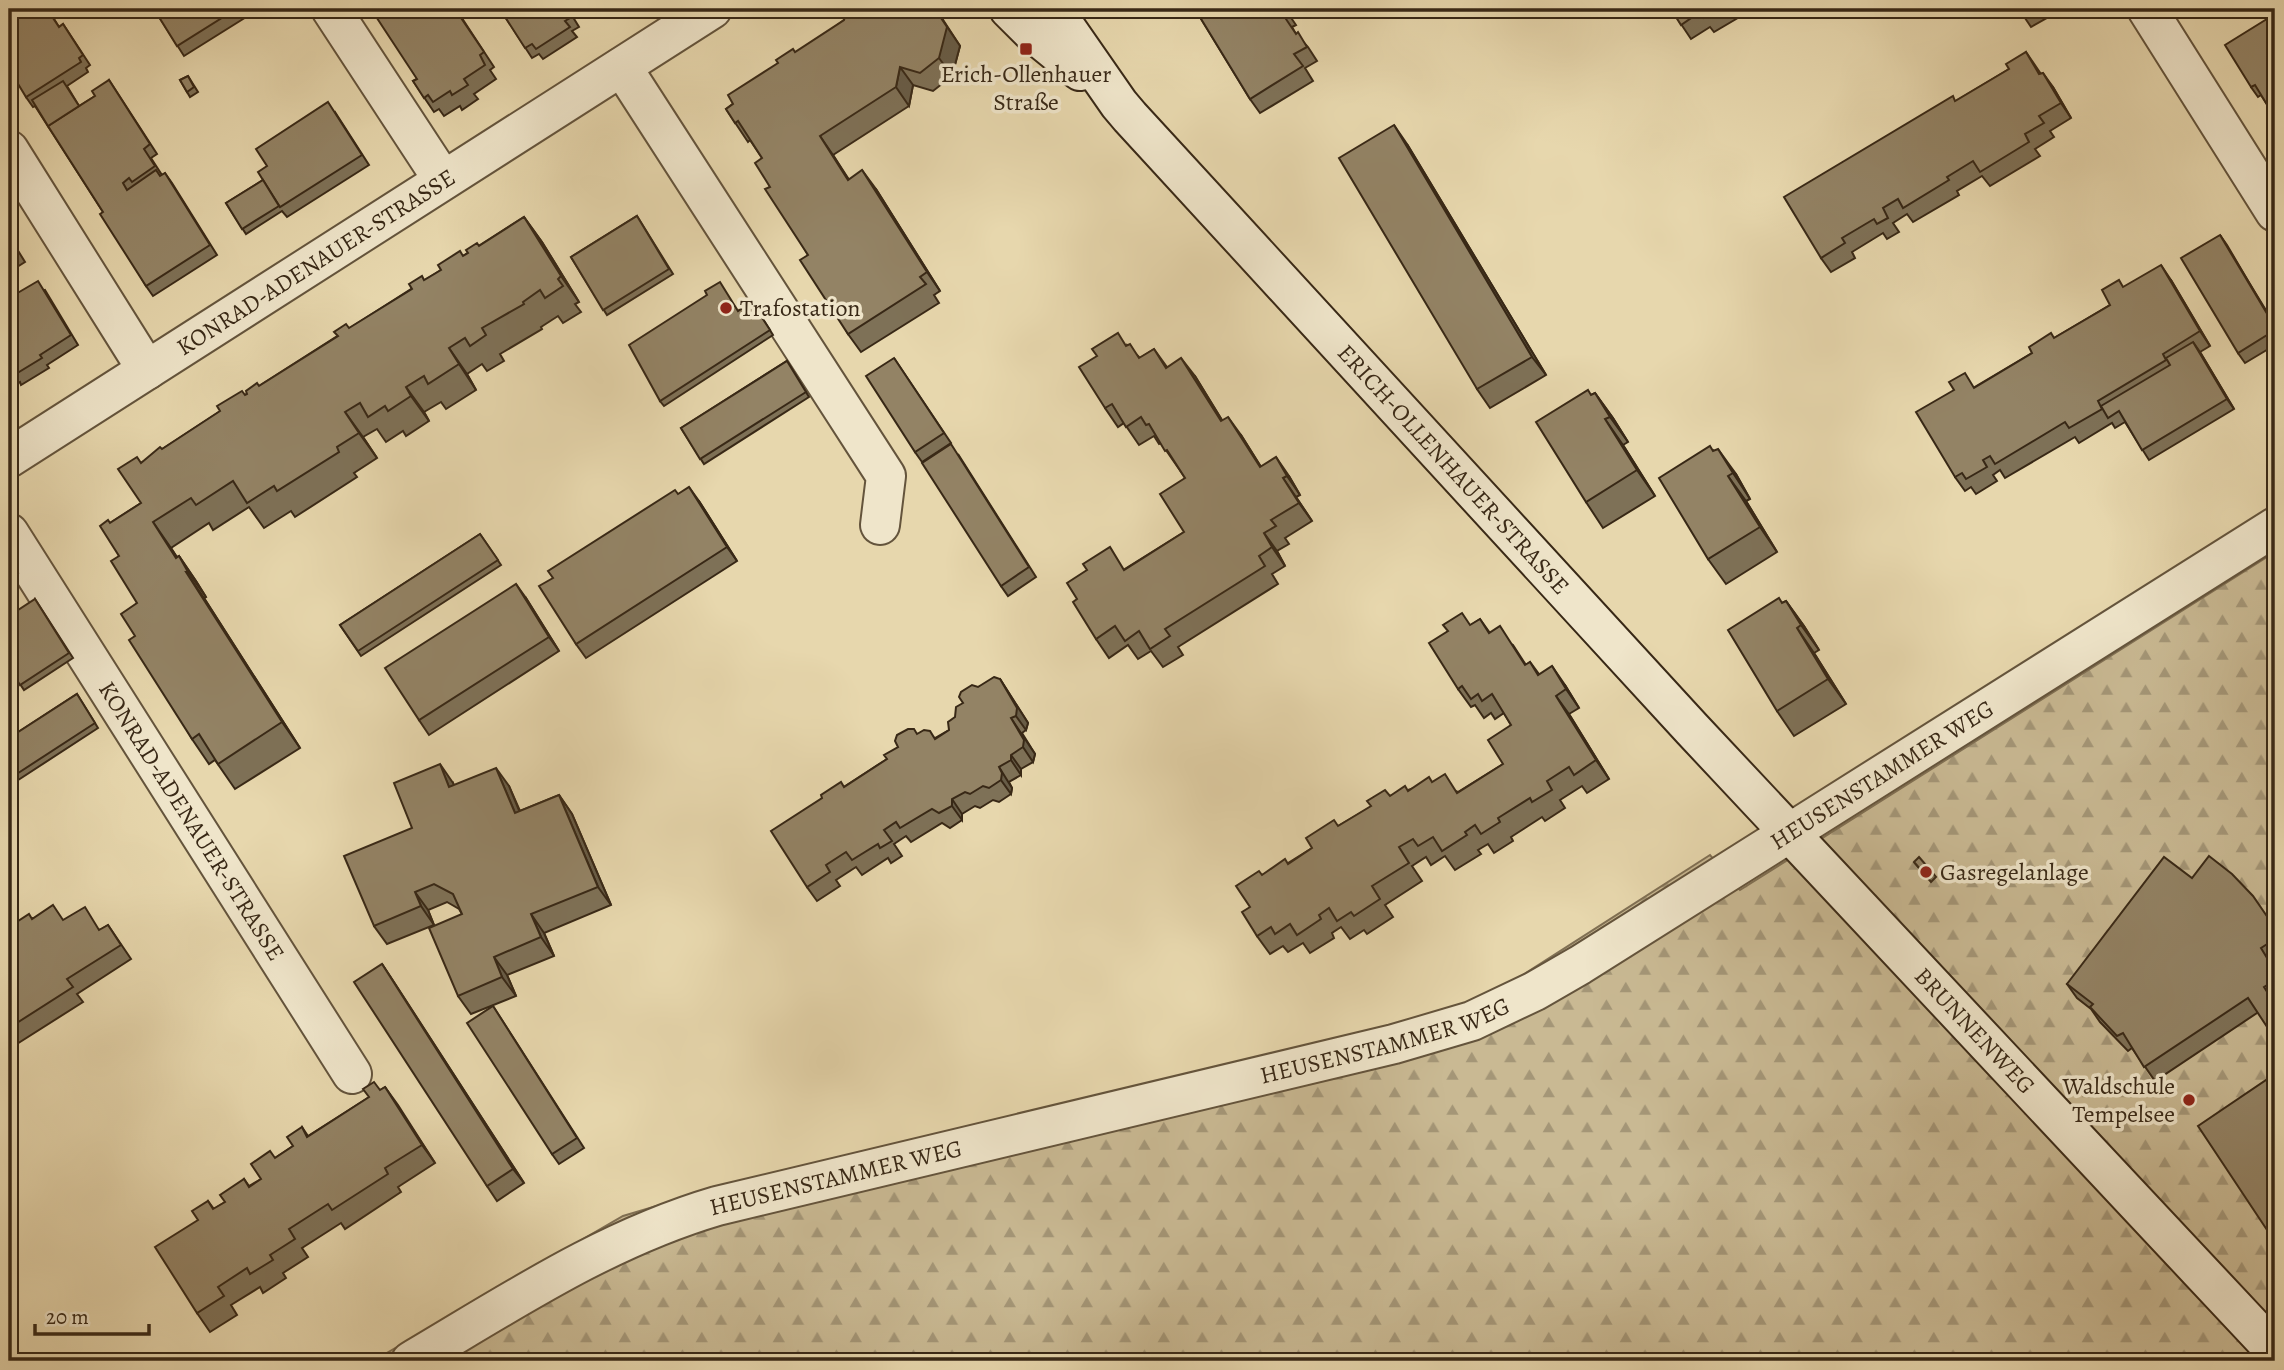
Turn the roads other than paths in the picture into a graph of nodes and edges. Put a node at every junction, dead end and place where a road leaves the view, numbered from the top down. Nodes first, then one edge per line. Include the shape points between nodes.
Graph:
1 (331, 9) edge
2 (712, 9) edge
3 (1009, 9) edge
4 (1053, 9) edge
5 (2147, 9) edge
6 (622, 67) junction
7 (1119, 104) junction
8 (9, 150) edge
9 (443, 180) junction
10 (2269, 190) edge
11 (147, 370) junction
12 (9, 458) edge
13 (880, 525) dead end
14 (2275, 527) edge
15 (9, 533) edge
16 (1789, 833) junction
17 (352, 1073) dead end
18 (2275, 1351) edge
19 (411, 1361) edge

1 - 9 street
2 - 6 street, KONRAD-ADENAUER-STRASSE
3 - 7 street, ERICH-OLLENHAUER-STRASSE
4 - 7 street, ERICH-OLLENHAUER-STRASSE
5 - 10 street
6 - 9 street, KONRAD-ADENAUER-STRASSE
6 - 13 street via 886,476
7 - 16 street, ERICH-OLLENHAUER-STRASSE
8 - 11 street
9 - 11 street, KONRAD-ADENAUER-STRASSE
11 - 12 street, KONRAD-ADENAUER-STRASSE
14 - 16 street, HEUSENSTAMMER WEG
15 - 17 street, KONRAD-ADENAUER-STRASSE
16 - 18 street, BRUNNENWEG
16 - 19 street, HEUSENSTAMMER WEG via 1580,965 1472,1021 1394,1044 681,1216 580,1262

